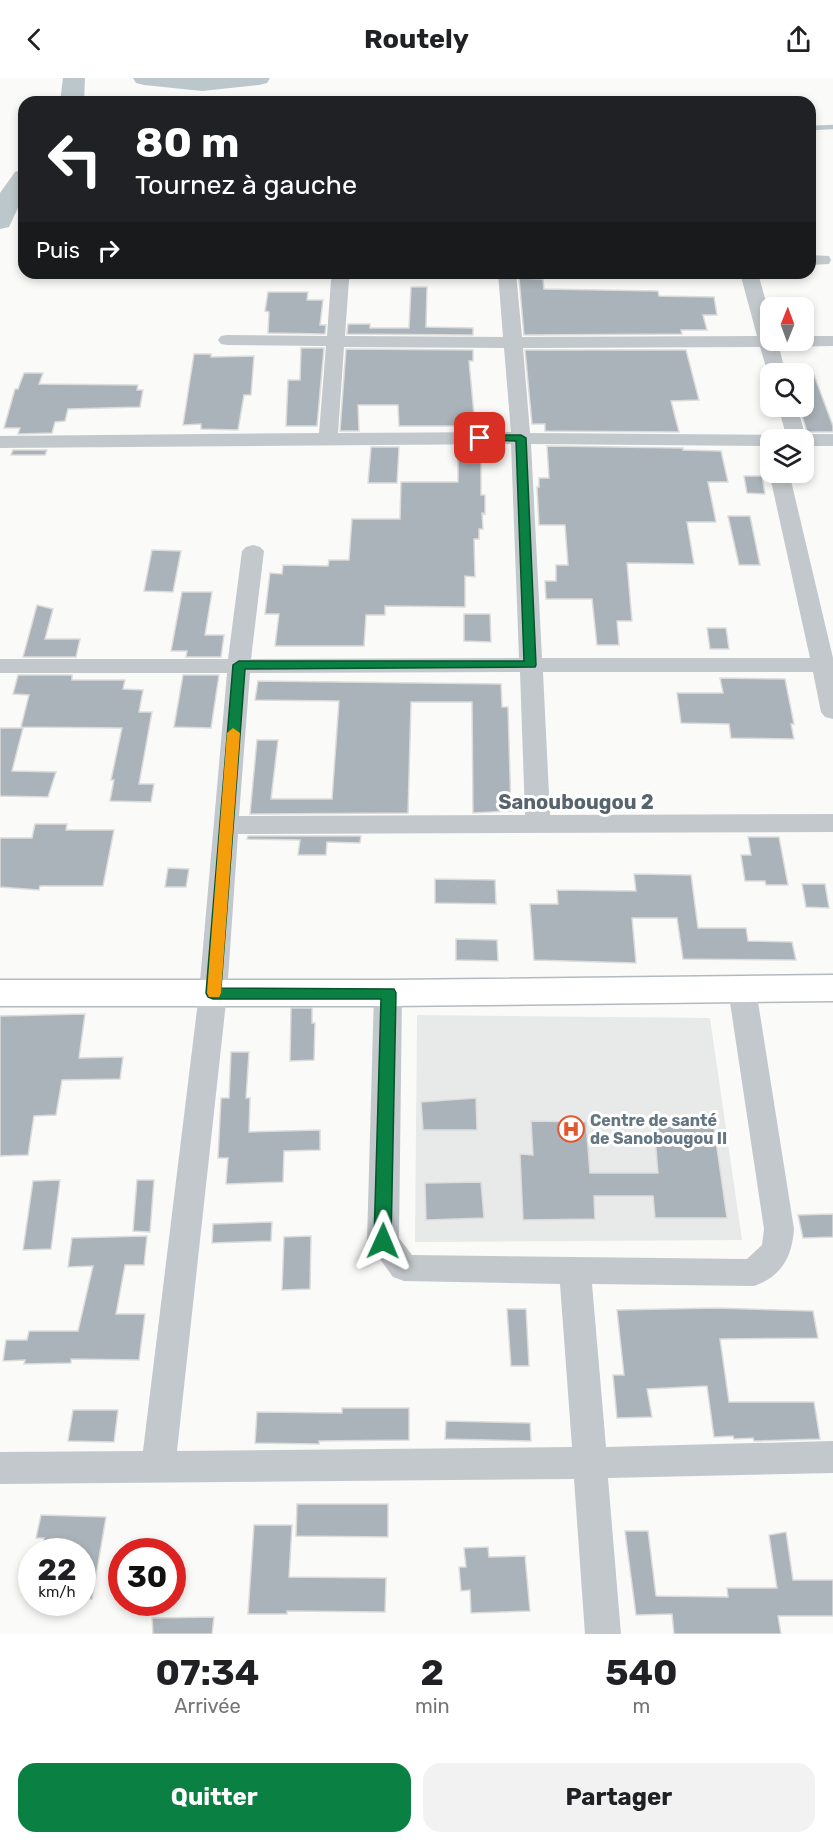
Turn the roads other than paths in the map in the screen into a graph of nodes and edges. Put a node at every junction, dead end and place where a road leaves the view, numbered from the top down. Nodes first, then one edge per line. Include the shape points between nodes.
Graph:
1 (340, 279) edge
2 (507, 279) edge
3 (751, 279) edge
4 (760, 315) edge
5 (227, 340) dead end
6 (814, 341) edge
7 (833, 341) edge
8 (336, 342) junction
9 (760, 342) edge
10 (512, 343) junction
11 (521, 438) junction
12 (760, 439) edge
13 (328, 440) junction
14 (814, 440) edge
15 (833, 440) edge
16 (0, 442) edge
17 (782, 483) edge
18 (253, 551) dead end
19 (239, 665) junction
20 (530, 665) junction
21 (827, 665) edge
22 (0, 666) edge
23 (833, 712) edge
24 (538, 822) junction
25 (833, 823) edge
26 (226, 825) junction
27 (833, 988) edge
28 (742, 989) junction
29 (0, 993) edge
30 (213, 993) junction
31 (388, 993) junction
32 (575, 1271) junction
33 (833, 1457) edge
34 (590, 1463) junction
35 (158, 1466) junction
36 (0, 1468) edge
37 (603, 1634) edge

1 - 8 street
2 - 10 street
3 - 4 street
5 - 8 street
6 - 7 street
8 - 10 street
8 - 13 street
9 - 10 street
10 - 11 street
11 - 12 street
11 - 13 street
11 - 20 street
13 - 16 street
14 - 15 street
17 - 21 street
18 - 19 street
19 - 20 street
19 - 22 street
19 - 26 street
20 - 21 street
20 - 24 street
21 - 23 street
24 - 25 street
24 - 26 street
26 - 30 street
27 - 28 main road
28 - 31 main road
28 - 32 street via 779,1229 777,1251 754,1273
29 - 30 main road
30 - 31 main road
30 - 35 street
31 - 32 street via 383,1241 404,1268
32 - 34 street
33 - 34 street
34 - 35 street
34 - 37 street
35 - 36 street

